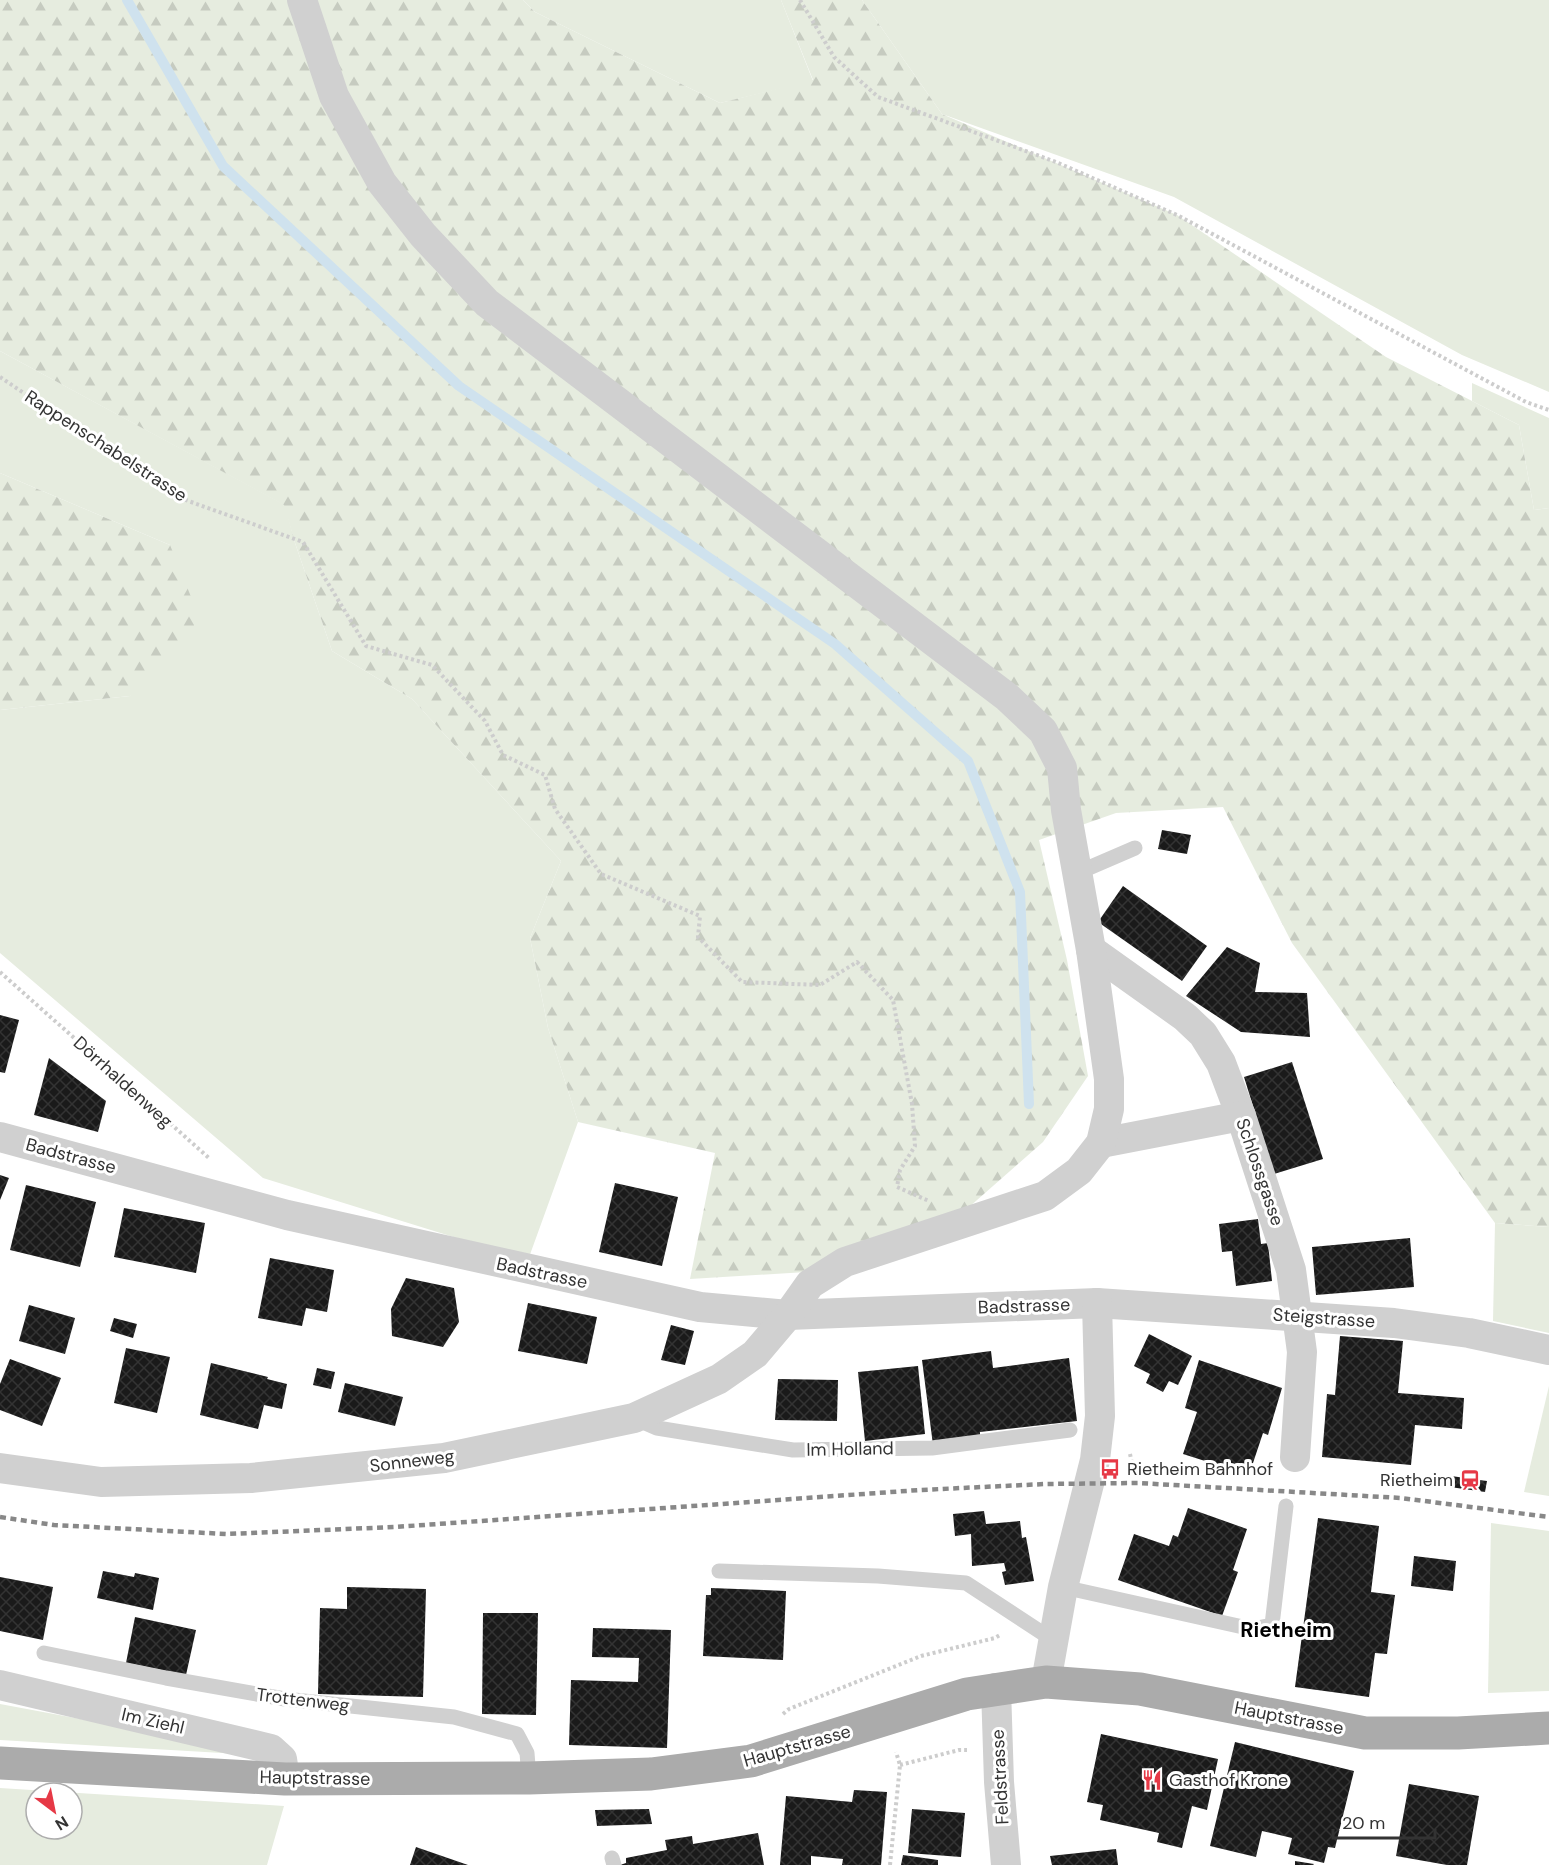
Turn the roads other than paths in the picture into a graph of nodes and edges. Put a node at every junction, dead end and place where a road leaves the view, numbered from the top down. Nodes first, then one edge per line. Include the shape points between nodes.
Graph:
1 (302, 0) edge
2 (1135, 848) dead end
3 (1077, 873) junction
4 (1091, 950) junction
5 (1241, 1116) junction
6 (0, 1137) edge
7 (1101, 1143) junction
8 (1097, 1303) junction
9 (788, 1315) junction
10 (1297, 1316) junction
11 (1549, 1350) edge
12 (634, 1418) junction
13 (1070, 1430) dead end
14 (1295, 1457) dead end
15 (0, 1468) edge
16 (1286, 1506) dead end
17 (719, 1571) dead end
18 (1063, 1587) junction
19 (1053, 1640) junction
20 (44, 1653) dead end
21 (1046, 1682) junction
22 (0, 1685) edge
23 (996, 1688) junction
24 (1549, 1728) edge
25 (0, 1763) edge
26 (529, 1778) junction
27 (285, 1779) junction
28 (1006, 1865) edge

1 - 3 street via 334,96 382,183 423,235 487,303 1007,697 1043,731 1062,768
2 - 3 lane
3 - 4 street
4 - 5 street, Schlossgasse via 1203,1034 1221,1063
4 - 7 street via 1109,1078 1109,1110
5 - 7 street
5 - 10 street, Schlossgasse via 1281,1236
6 - 9 street, Badstrasse via 406,1242 700,1307
7 - 9 street, Sonneweg via 1079,1171 1046,1196 844,1262 810,1284
8 - 9 street, Badstrasse
8 - 10 street, Steigstrasse
8 - 18 street via 1099,1428 1095,1460
9 - 12 street, Sonneweg via 755,1353 719,1379
10 - 11 street, Steigstrasse via 1469,1333
10 - 14 street, Schlossgasse via 1302,1352
12 - 13 lane, Im Holland via 657,1428 793,1450 932,1448
12 - 15 street, Sonneweg via 444,1458 251,1479 101,1482
16 - 18 lane via 1272,1625 1252,1629
17 - 19 lane via 966,1583
18 - 19 street
19 - 21 street
20 - 26 lane, Trottenweg via 285,1699 454,1717 518,1734 527,1754
21 - 23 main road, Hauptstrasse
21 - 24 main road, Hauptstrasse via 1140,1689 1365,1733
22 - 27 street, Im Ziehl via 271,1749 282,1759
23 - 26 main road, Hauptstrasse via 751,1761 651,1774
23 - 28 street, Feldstrasse
25 - 27 main road, Hauptstrasse
26 - 27 main road, Hauptstrasse

